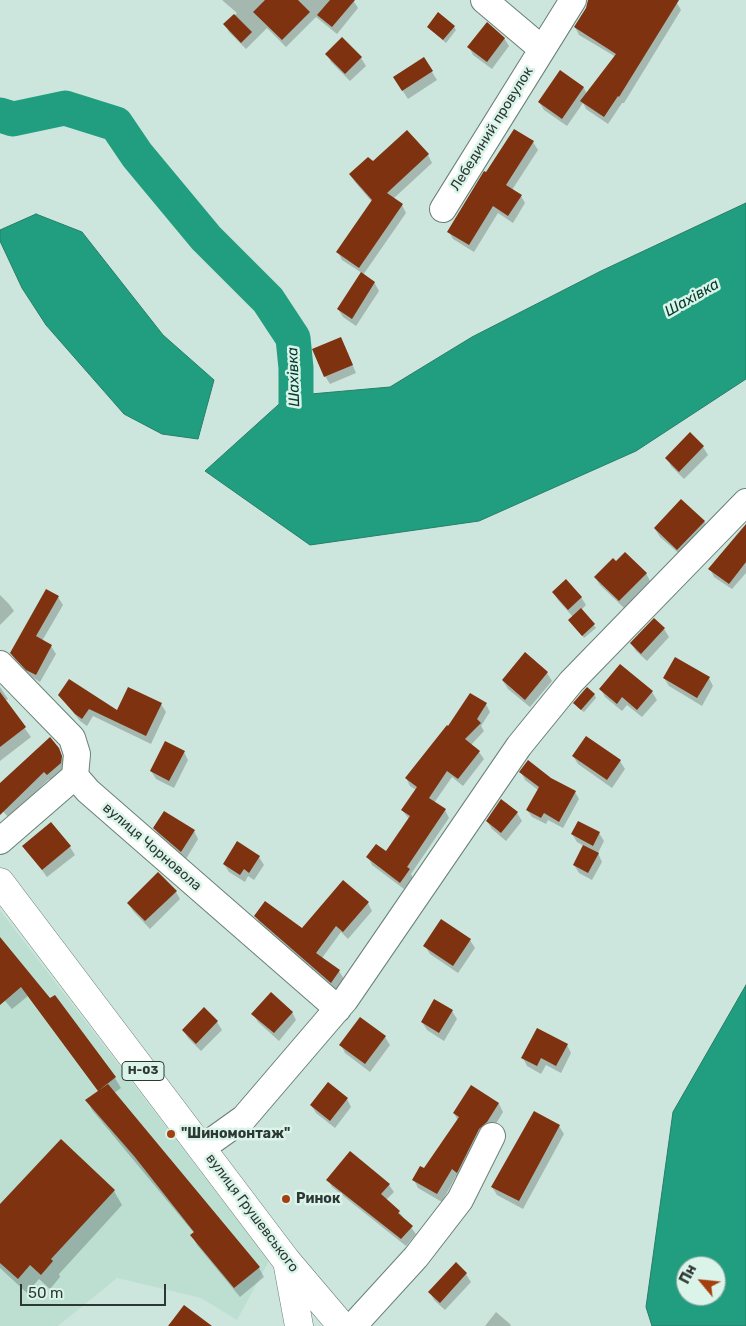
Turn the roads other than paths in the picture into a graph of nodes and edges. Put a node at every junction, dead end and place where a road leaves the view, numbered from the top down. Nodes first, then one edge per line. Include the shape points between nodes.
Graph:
1 (484, 0) edge
2 (573, 0) edge
3 (542, 49) junction
4 (443, 209) dead end
5 (746, 502) edge
6 (0, 664) edge
7 (76, 776) junction
8 (0, 841) edge
9 (0, 882) edge
10 (338, 1009) junction
11 (492, 1136) dead end
12 (202, 1148) junction
13 (286, 1260) junction
14 (299, 1326) edge
15 (342, 1326) edge
16 (353, 1326) edge

1 - 3 street
2 - 3 street, Лебединий провулок
3 - 4 street, Лебединий провулок
5 - 10 street via 593,658 518,746
6 - 7 street via 72,738 77,754
7 - 8 street
7 - 10 street, вулиця Чорновола via 88,791
9 - 12 main road, вулиця Грушевського / Н-03
10 - 12 street via 244,1118
11 - 16 street via 460,1200 416,1257
12 - 13 main road, вулиця Грушевського / Н-03
13 - 14 main road, Н-03
13 - 15 main road, вулиця Грушевського / Н-03

